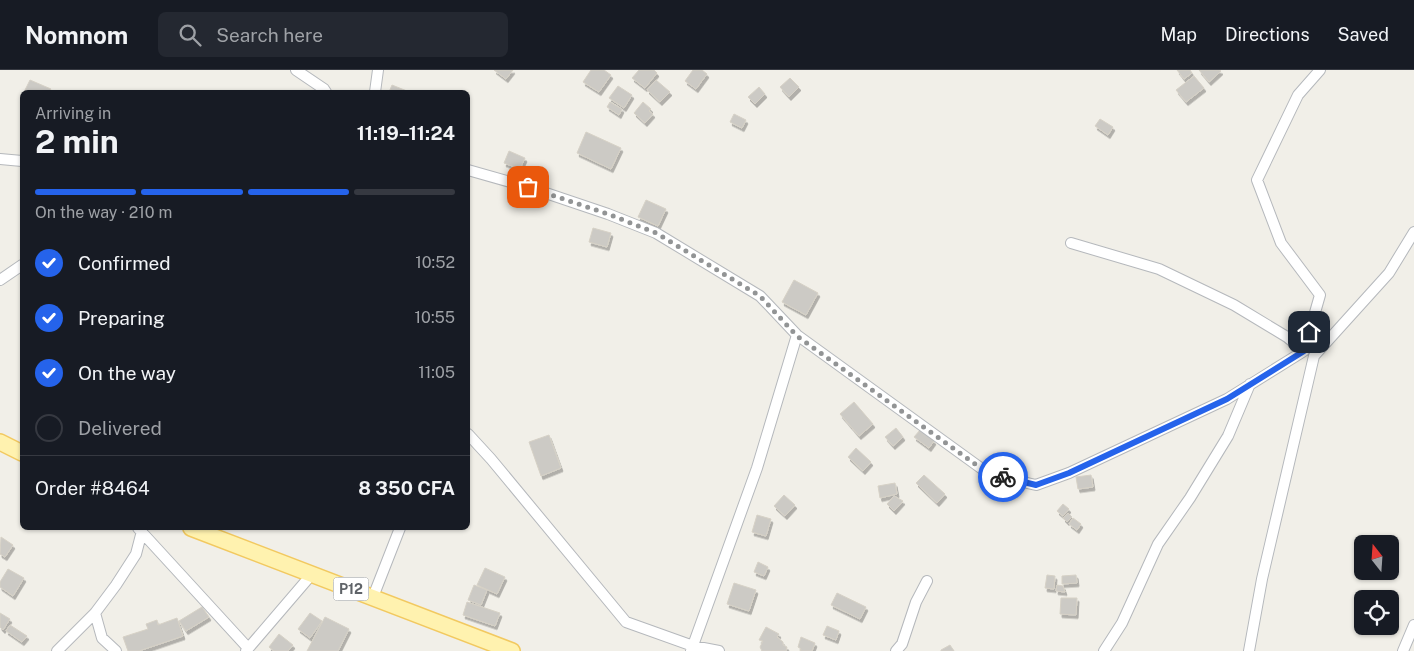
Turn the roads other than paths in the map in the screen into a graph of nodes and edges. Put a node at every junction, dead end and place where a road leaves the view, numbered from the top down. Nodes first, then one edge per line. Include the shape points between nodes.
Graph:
1 (296, 70) edge
2 (378, 70) edge
3 (1320, 70) edge
4 (325, 90) edge
5 (375, 90) edge
6 (0, 159) edge
7 (20, 162) edge
8 (470, 171) edge
9 (1414, 232) edge
10 (1071, 243) dead end
11 (20, 266) edge
12 (0, 280) edge
13 (797, 336) junction
14 (1304, 351) junction
15 (1250, 384) junction
16 (470, 436) edge
17 (0, 442) edge
18 (20, 452) edge
19 (140, 530) edge
20 (141, 530) edge
21 (196, 530) edge
22 (399, 530) edge
23 (312, 574) junction
24 (927, 581) dead end
25 (373, 597) junction
26 (95, 613) junction
27 (1414, 625) edge
28 (692, 648) edge
29 (247, 650) edge
30 (506, 650) edge
31 (57, 651) edge
32 (116, 651) edge
33 (719, 651) edge
34 (896, 651) edge
35 (1104, 651) edge
36 (1249, 651) edge
37 (1404, 651) edge

1 - 4 street
2 - 5 street
3 - 14 street via 1298,95 1257,180 1281,243 1320,295
6 - 7 street
8 - 13 street via 537,190 656,233 760,296
9 - 36 street via 1389,273 1314,356 1262,579
10 - 14 street via 1159,269 1234,305
11 - 12 street
13 - 15 street via 989,474 1036,485 1069,473 1227,399
13 - 28 street via 757,468
14 - 15 street
15 - 35 street via 1228,436 1158,544 1122,623
16 - 28 street via 626,622
17 - 18 main road
19 - 26 street via 136,554
20 - 29 street
21 - 23 main road, P12
22 - 25 street
23 - 25 main road, P12
23 - 29 street
24 - 34 street via 902,644
25 - 30 main road, P12
26 - 31 street
26 - 32 street via 102,638
27 - 37 street
28 - 33 street

